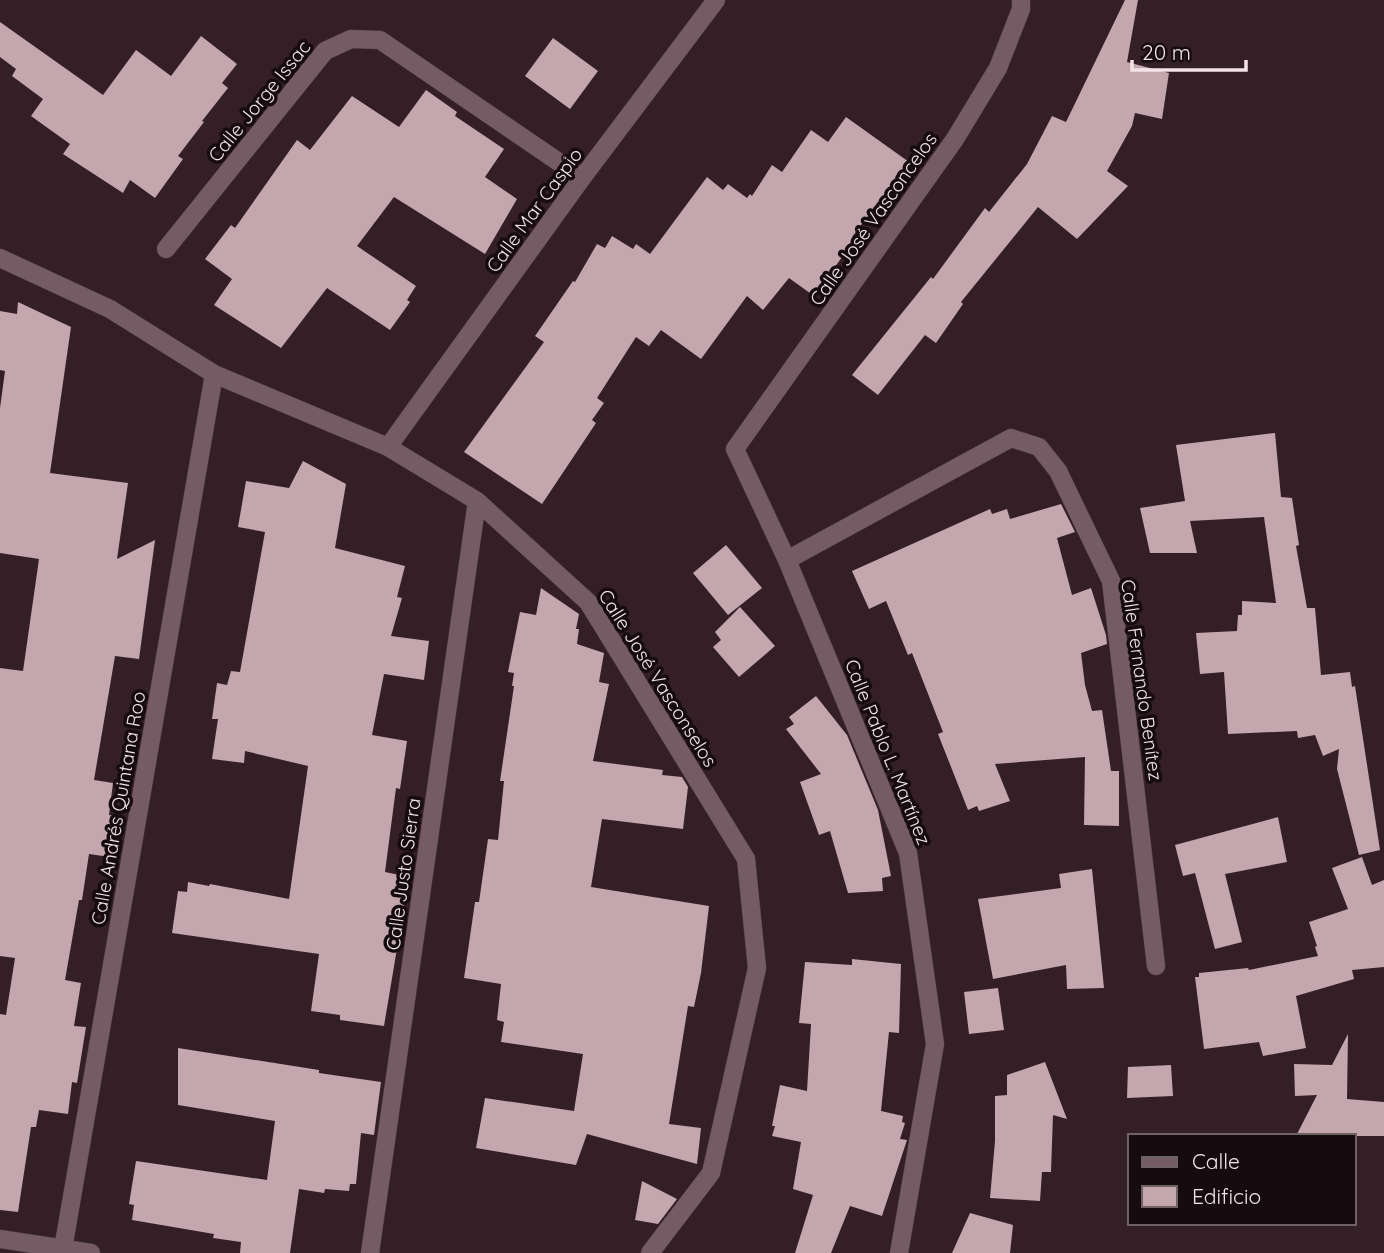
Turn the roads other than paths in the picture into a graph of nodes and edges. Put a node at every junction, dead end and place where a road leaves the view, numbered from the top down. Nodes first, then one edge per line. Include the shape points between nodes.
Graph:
1 (716, 0) edge
2 (1021, 0) edge
3 (582, 178) junction
4 (166, 249) dead end
5 (0, 258) edge
6 (214, 374) junction
7 (388, 447) junction
8 (735, 449) joint
9 (477, 501) junction
10 (788, 560) junction
11 (1156, 966) dead end
12 (0, 1239) edge
13 (63, 1249) junction
14 (91, 1253) edge
15 (370, 1253) edge
16 (650, 1253) edge
17 (899, 1253) edge

1 - 3 street, Calle Mar Caspio
2 - 8 street, Calle José Vasconcelos via 998,68 955,139
3 - 4 street, Calle Jorge Issac via 380,40 351,39 325,51
3 - 7 street, Calle Mar Caspio
5 - 6 street, Calle José Vasconselos via 110,309
6 - 7 street, Calle José Vasconselos
6 - 13 street, Calle Andrés Quintana Roo
7 - 9 street, Calle José Vasconselos
8 - 10 street, Calle Pablo L. Martínez
9 - 15 street, Calle Justo Sierra
9 - 16 street, Calle José Vasconselos via 588,602 746,859 757,968 711,1173
10 - 11 street, Calle Fernando Benítez via 1011,438 1039,447 1058,471 1111,581
10 - 17 street, Calle Pablo L. Martínez via 908,853 935,1044
12 - 13 street
13 - 14 street

